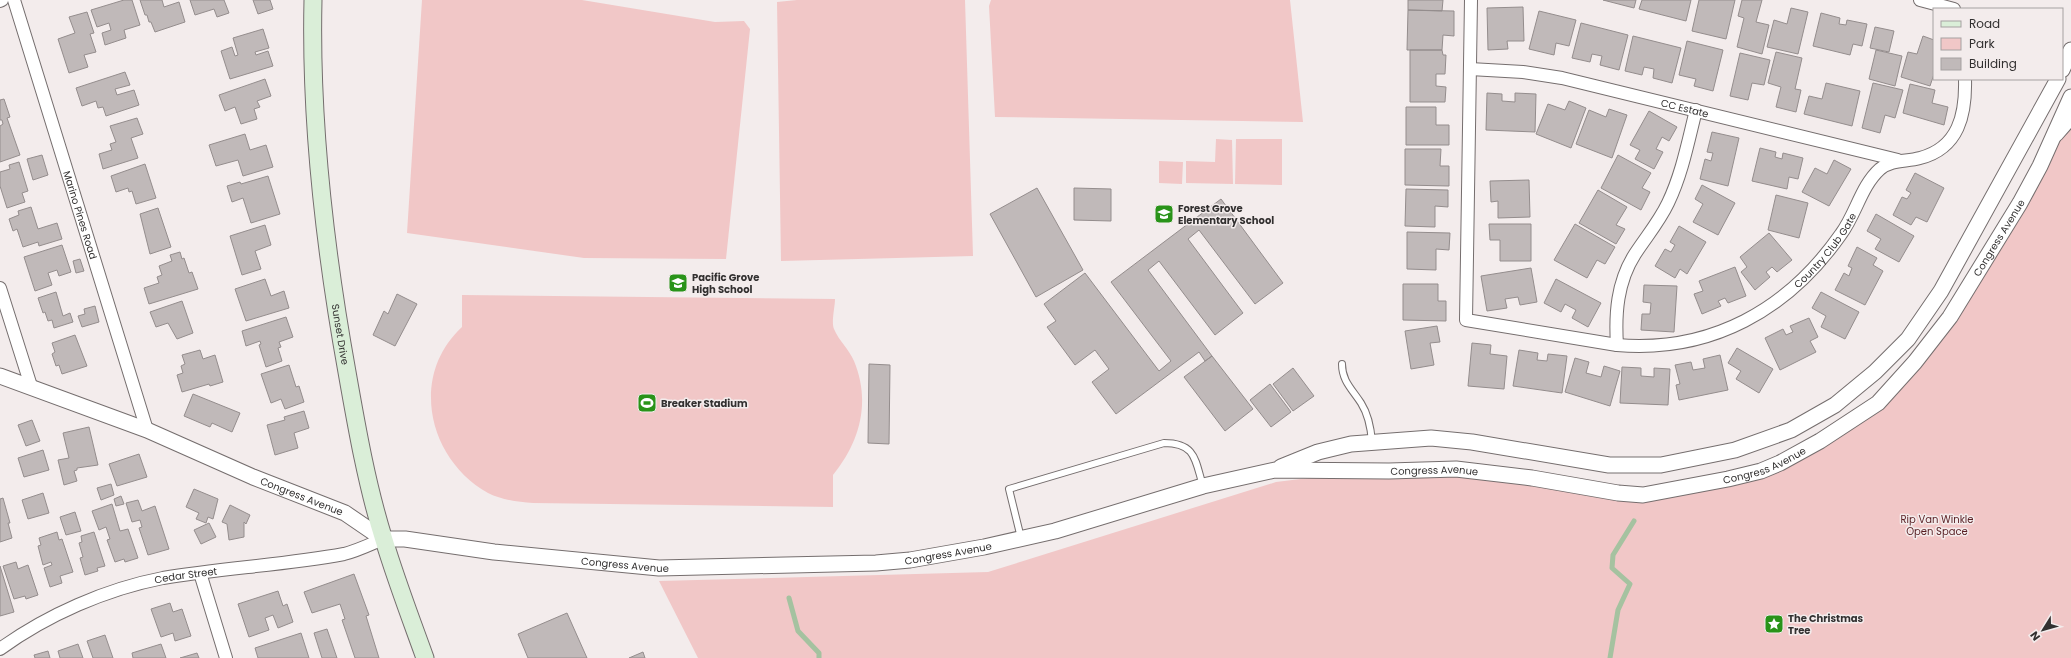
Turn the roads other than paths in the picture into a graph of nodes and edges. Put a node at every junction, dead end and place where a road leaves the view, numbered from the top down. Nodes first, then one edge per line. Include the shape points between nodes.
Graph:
1 (14, 0) edge
2 (313, 0) edge
3 (1471, 0) edge
4 (1920, 0) edge
5 (1950, 8) edge
6 (2071, 50) edge
7 (1470, 69) junction
8 (2063, 71) edge
9 (1965, 80) edge
10 (2058, 80) edge
11 (2071, 97) edge
12 (1696, 110) junction
13 (2071, 119) edge
14 (2051, 144) junction
15 (1898, 160) junction
16 (0, 288) edge
17 (1617, 345) junction
18 (1342, 364) dead end
19 (0, 376) edge
20 (31, 386) junction
21 (147, 430) junction
22 (1372, 443) junction
23 (1275, 470) junction
24 (1203, 486) junction
25 (1021, 538) junction
26 (383, 539) junction
27 (200, 573) junction
28 (0, 649) edge
29 (226, 658) edge
30 (425, 658) edge

1 - 21 street, Marino Pines Road
2 - 26 main road, Sunset Drive via 315,98 326,240 359,437
3 - 7 street
4 - 5 street
6 - 8 street, Congress Avenue
7 - 12 street, CC Estate via 1523,72 1562,78
7 - 17 street, Country Club Gate via 1466,320
9 - 15 street, Country Club Gate via 1966,101 1956,133 1934,152 1920,158
10 - 22 street, Congress Avenue via 1941,291 1908,338 1875,372 1835,405 1791,430 1735,450 1661,465 1609,465 1472,442 1431,438
11 - 14 street, Congress Avenue
12 - 15 street, CC Estate
12 - 17 street via 1678,179 1668,204 1627,268 1615,318
13 - 14 street
14 - 23 street, Congress Avenue via 2020,203 1950,318 1915,362 1878,403 1820,441 1761,471 1643,495 1456,469
15 - 17 street, Country Club Gate via 1880,169 1869,182 1843,232 1826,255 1789,293 1765,311 1727,329 1686,341 1639,347
16 - 20 street
18 - 22 lane via 1344,381 1362,404 1370,423
19 - 20 street, Congress Avenue
20 - 21 street, Congress Avenue
21 - 26 street, Congress Avenue via 253,477 345,513
22 - 23 street, Congress Avenue via 1351,444 1318,452
23 - 24 street, Congress Avenue
24 - 25 street, Congress Avenue via 1055,531
24 - 25 lane via 1192,452 1184,445 1164,443 1009,489
25 - 26 street, Congress Avenue via 910,560 699,568 659,568 549,558 405,539
26 - 27 street, Cedar Street via 345,554
26 - 30 main road, Sunset Drive
27 - 28 street, Cedar Street via 139,584 94,599 34,627
27 - 29 street

